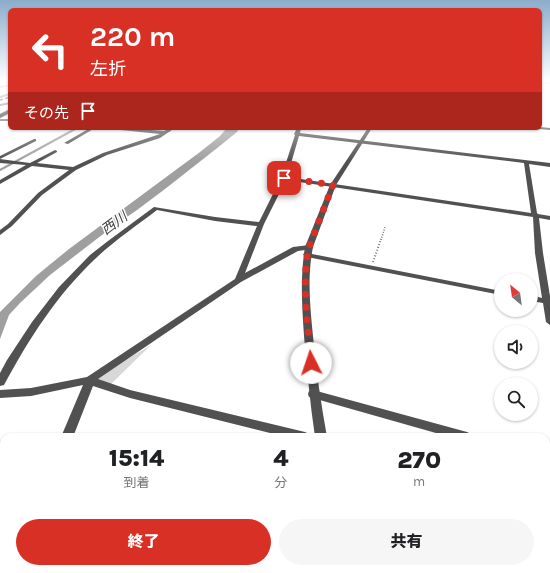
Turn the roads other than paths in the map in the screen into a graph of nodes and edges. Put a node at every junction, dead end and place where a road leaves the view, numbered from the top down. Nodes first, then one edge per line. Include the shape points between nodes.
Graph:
1 (89, 130) edge
2 (150, 130) edge
3 (170, 130) edge
4 (298, 130) edge
5 (369, 130) edge
6 (166, 133) junction
7 (296, 134) junction
8 (34, 140) dead end
9 (361, 142) junction
10 (66, 143) dead end
11 (55, 151) dead end
12 (0, 159) edge
13 (526, 162) junction
14 (33, 164) junction
15 (550, 165) edge
16 (74, 169) junction
17 (284, 178) junction
18 (0, 182) edge
19 (333, 185) junction
20 (536, 216) junction
21 (550, 218) edge
22 (262, 224) junction
23 (0, 233) edge
24 (309, 247) junction
25 (307, 256) junction
26 (238, 280) junction
27 (494, 292) edge
28 (538, 300) edge
29 (548, 302) edge
30 (550, 322) edge
31 (90, 380) junction
32 (0, 382) edge
33 (0, 394) edge
34 (314, 394) junction
35 (69, 433) edge
36 (289, 433) edge
37 (320, 433) edge
38 (453, 433) edge

1 - 10 street
2 - 6 street
3 - 6 street
4 - 7 street
5 - 9 street
6 - 16 street via 106,154
7 - 9 street
7 - 17 street
8 - 12 street
9 - 13 street
9 - 19 street
11 - 14 street
12 - 14 street
13 - 15 street
13 - 20 street
14 - 16 street
14 - 18 street
16 - 23 street via 40,194
17 - 19 street
17 - 22 street
19 - 20 street
19 - 24 street
20 - 21 street
20 - 29 street via 539,253
22 - 26 street
22 - 32 street via 215,219 156,208 110,242 63,288 42,313
24 - 25 street
24 - 26 street via 296,249
25 - 27 street
25 - 34 street via 305,286
26 - 31 street
28 - 29 street
29 - 30 street
31 - 33 street via 32,392
31 - 35 street
31 - 36 street via 130,394
34 - 37 street
34 - 38 street

